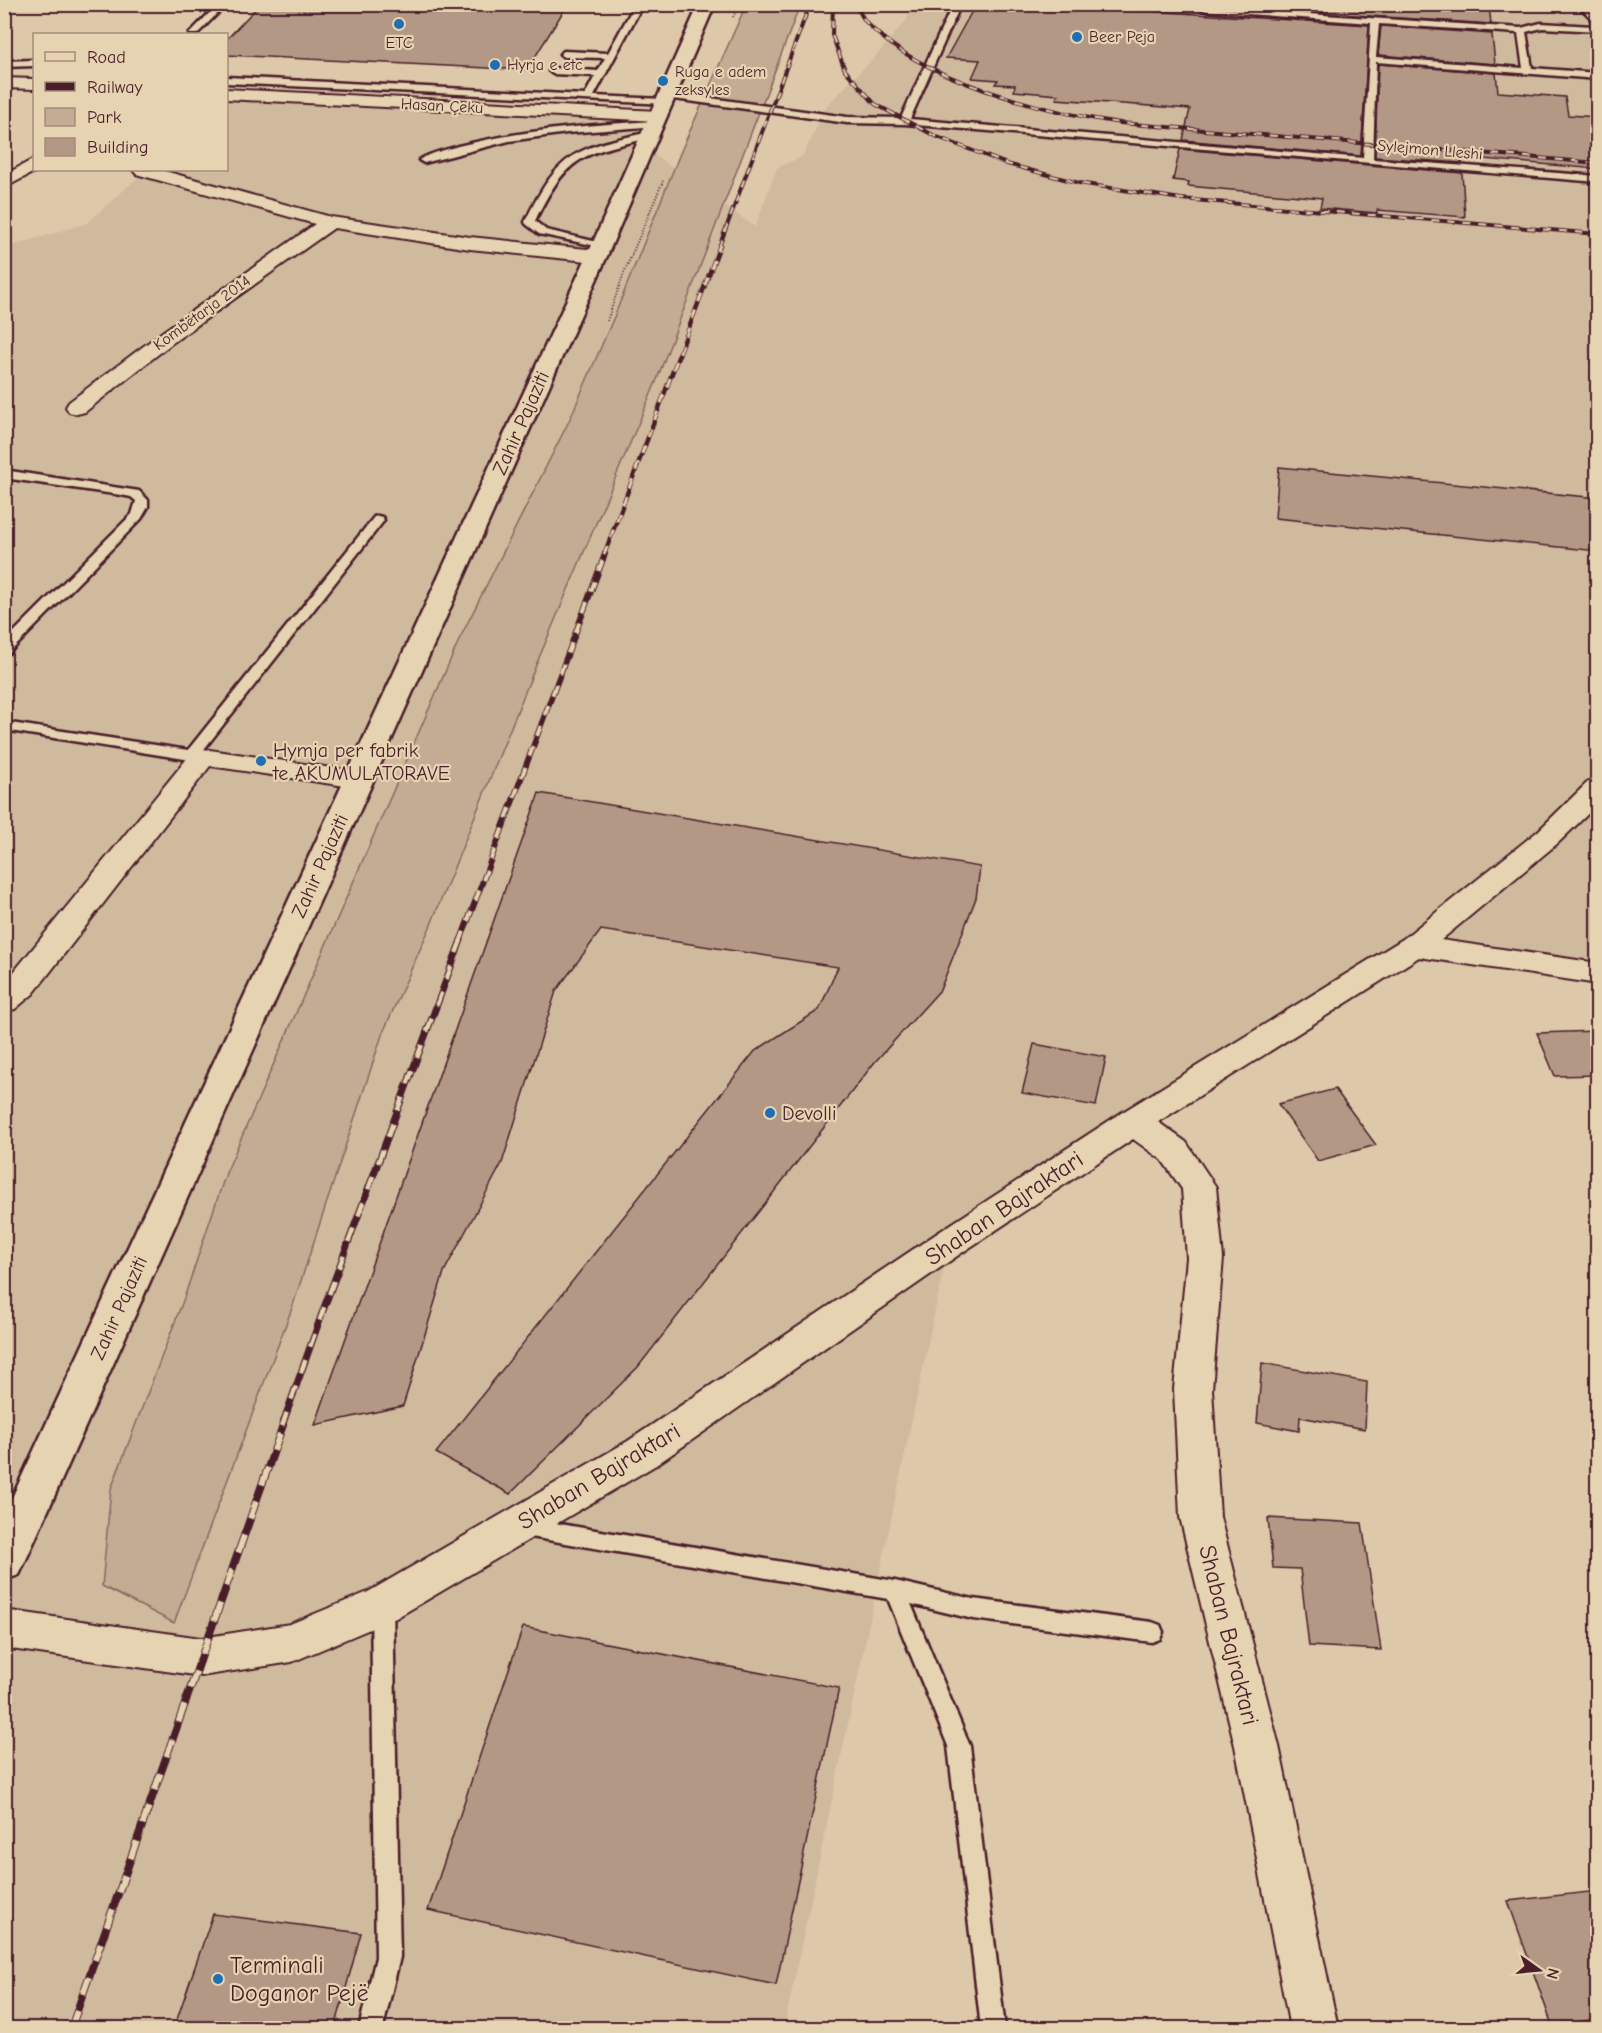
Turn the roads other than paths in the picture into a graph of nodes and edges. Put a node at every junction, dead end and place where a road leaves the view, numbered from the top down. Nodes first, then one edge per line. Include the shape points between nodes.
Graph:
1 (223, 4) edge
2 (639, 4) edge
3 (957, 4) edge
4 (1581, 4) edge
5 (1206, 9) dead end
6 (719, 12) edge
7 (1375, 21) junction
8 (1598, 29) edge
9 (1522, 31) junction
10 (194, 33) edge
11 (564, 54) dead end
12 (611, 56) junction
13 (1372, 59) junction
14 (33, 63) edge
15 (4, 64) edge
16 (1528, 70) junction
17 (553, 71) dead end
18 (601, 74) junction
19 (1598, 76) edge
20 (228, 80) edge
21 (4, 83) edge
22 (33, 83) edge
23 (228, 94) edge
24 (588, 98) junction
25 (659, 114) junction
26 (904, 121) junction
27 (424, 160) dead end
28 (1368, 161) junction
29 (33, 166) edge
30 (146, 171) edge
31 (1598, 179) edge
32 (4, 183) edge
33 (330, 222) junction
34 (599, 251) junction
35 (77, 407) dead end
36 (4, 474) edge
37 (378, 520) dead end
38 (4, 650) edge
39 (4, 726) edge
40 (197, 756) junction
41 (359, 780) junction
42 (1598, 788) edge
43 (1414, 946) junction
44 (1598, 974) edge
45 (4, 1001) edge
46 (1133, 1122) junction
47 (519, 1525) junction
48 (4, 1562) edge
49 (895, 1591) junction
50 (382, 1605) junction
51 (4, 1629) edge
52 (1152, 1632) dead end
53 (371, 2028) edge
54 (993, 2028) edge
55 (1314, 2028) edge

1 - 10 lane
2 - 12 lane
3 - 26 lane
4 - 8 lane via 1594,16
5 - 7 lane
6 - 25 main road, Zahir Pajaziti
7 - 9 lane
7 - 13 lane, Sylejmon Lleshi
8 - 9 lane via 1541,25
9 - 16 lane
11 - 12 lane
12 - 18 lane
13 - 16 lane
13 - 28 lane, Sylejmon Lleshi
14 - 15 lane
16 - 19 lane
17 - 18 lane
18 - 24 lane
20 - 24 lane
21 - 22 street
23 - 25 street, Hasan Çeku
24 - 25 lane
25 - 26 lane
25 - 27 lane via 601,127 484,141
25 - 34 main road, Zahir Pajaziti
25 - 34 lane via 580,154 561,170 530,222 543,232
26 - 28 lane
28 - 31 lane, Sylejmon Lleshi
29 - 32 street
30 - 33 street
33 - 34 street via 470,243
33 - 35 street, Kombëtarja 2014
34 - 41 main road, Zahir Pajaziti
36 - 38 lane via 122,491 142,500 137,516
37 - 40 lane
39 - 40 lane
40 - 41 street
40 - 45 street via 22,986
41 - 48 main road, Zahir Pajaziti
42 - 43 street, Shaban Bajraktari via 1548,837
43 - 44 street
43 - 46 street, Shaban Bajraktari
46 - 47 street, Shaban Bajraktari via 642,1453
46 - 55 street, Shaban Bajraktari via 1174,1151 1199,1187 1205,1258 1193,1389 1200,1518 1257,1746
47 - 49 lane
47 - 50 street, Shaban Bajraktari
49 - 52 lane via 973,1609
49 - 54 lane via 959,1746
50 - 51 street, Shaban Bajraktari via 292,1643 201,1657
50 - 53 lane via 388,1957

